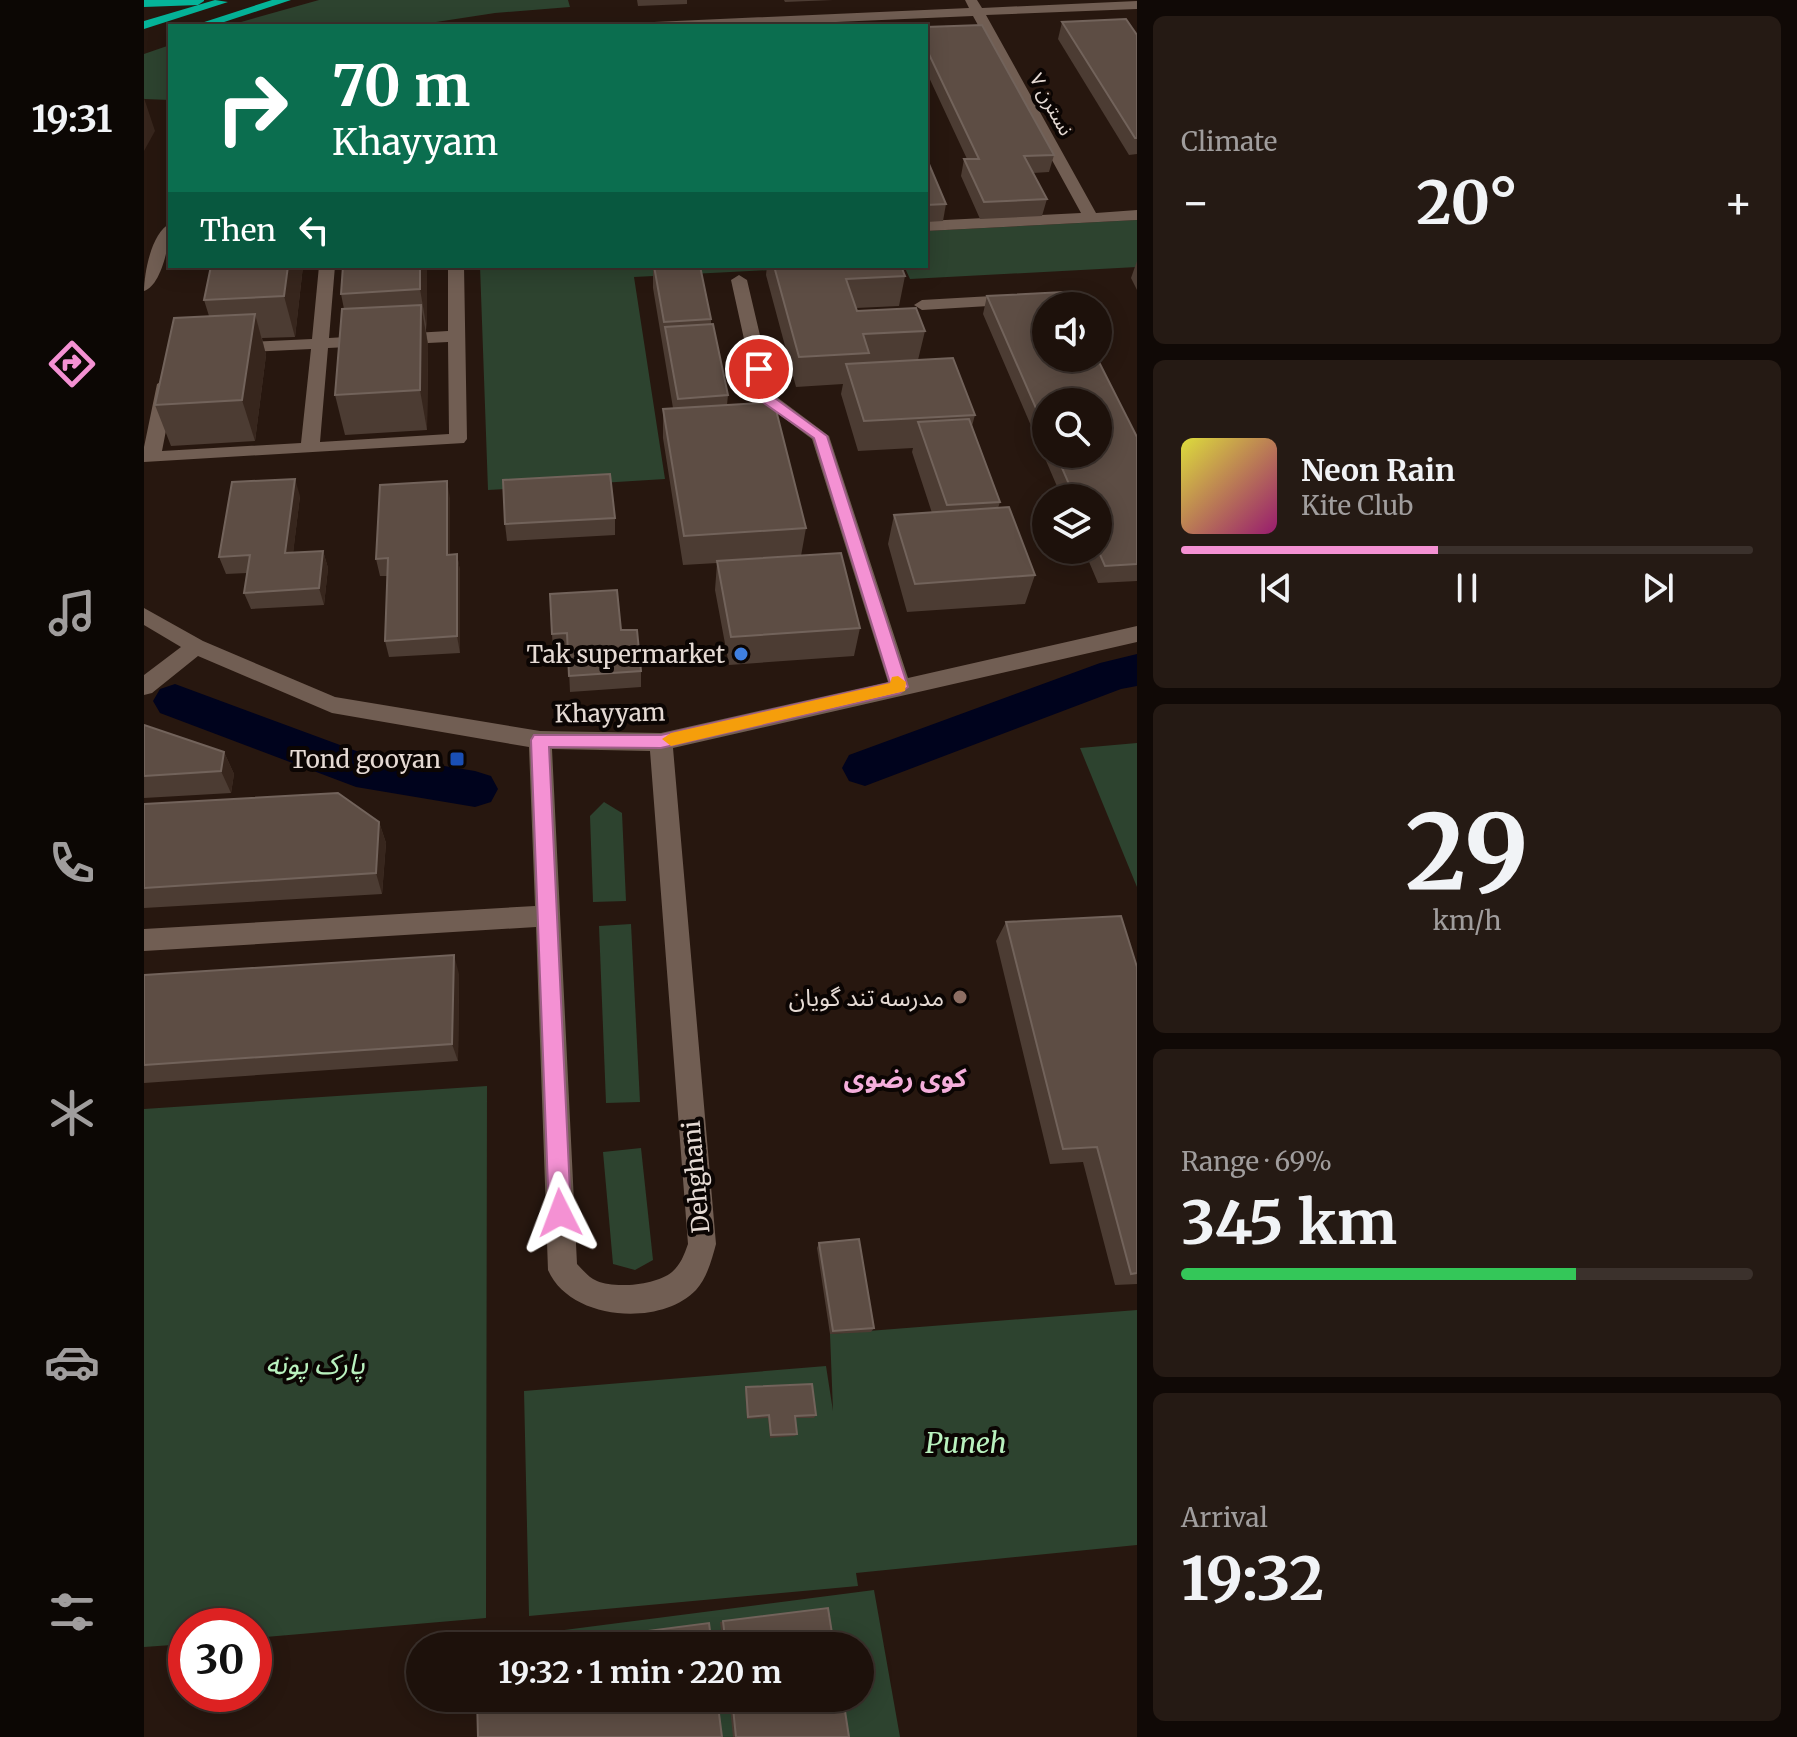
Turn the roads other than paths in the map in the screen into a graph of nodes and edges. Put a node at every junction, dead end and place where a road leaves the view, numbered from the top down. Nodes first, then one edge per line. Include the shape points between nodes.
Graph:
1 (227, 0) edge
2 (285, 0) edge
3 (144, 3) edge
4 (974, 5) edge
5 (1137, 5) edge
6 (735, 20) edge
7 (205, 24) edge
8 (681, 24) edge
9 (144, 25) edge
10 (1137, 215) edge
11 (1091, 218) junction
12 (928, 226) edge
13 (168, 233) edge
14 (327, 268) edge
15 (456, 268) edge
16 (739, 280) dead end
17 (144, 286) edge
18 (1032, 302) edge
19 (922, 305) dead end
20 (457, 336) junction
21 (320, 343) junction
22 (216, 349) edge
23 (177, 362) edge
24 (310, 448) junction
25 (144, 615) edge
26 (1137, 634) edge
27 (196, 646) junction
28 (144, 687) edge
29 (900, 687) junction
30 (540, 740) junction
31 (661, 742) junction
32 (547, 916) junction
33 (144, 940) edge

1 - 3 highway
1 - 9 highway
2 - 7 highway
4 - 5 street
4 - 6 street
4 - 11 street, نسترن ۷
6 - 8 street
10 - 11 street
11 - 12 street
13 - 17 street
14 - 21 street
15 - 20 street
16 - 29 street via 766,398 820,436
18 - 19 street
20 - 21 street
20 - 24 street via 458,439
21 - 22 street
21 - 24 street
23 - 24 street via 168,372 151,458
25 - 27 street, Khayyam
26 - 29 street, Khayyam
27 - 28 street
27 - 30 street, Khayyam via 332,705
29 - 31 street, Khayyam
30 - 31 street, Khayyam
30 - 32 street, Dehghani
31 - 32 street, Dehghani via 702,1244 696,1264 679,1285 637,1298 597,1296 577,1286 563,1270
32 - 33 street

